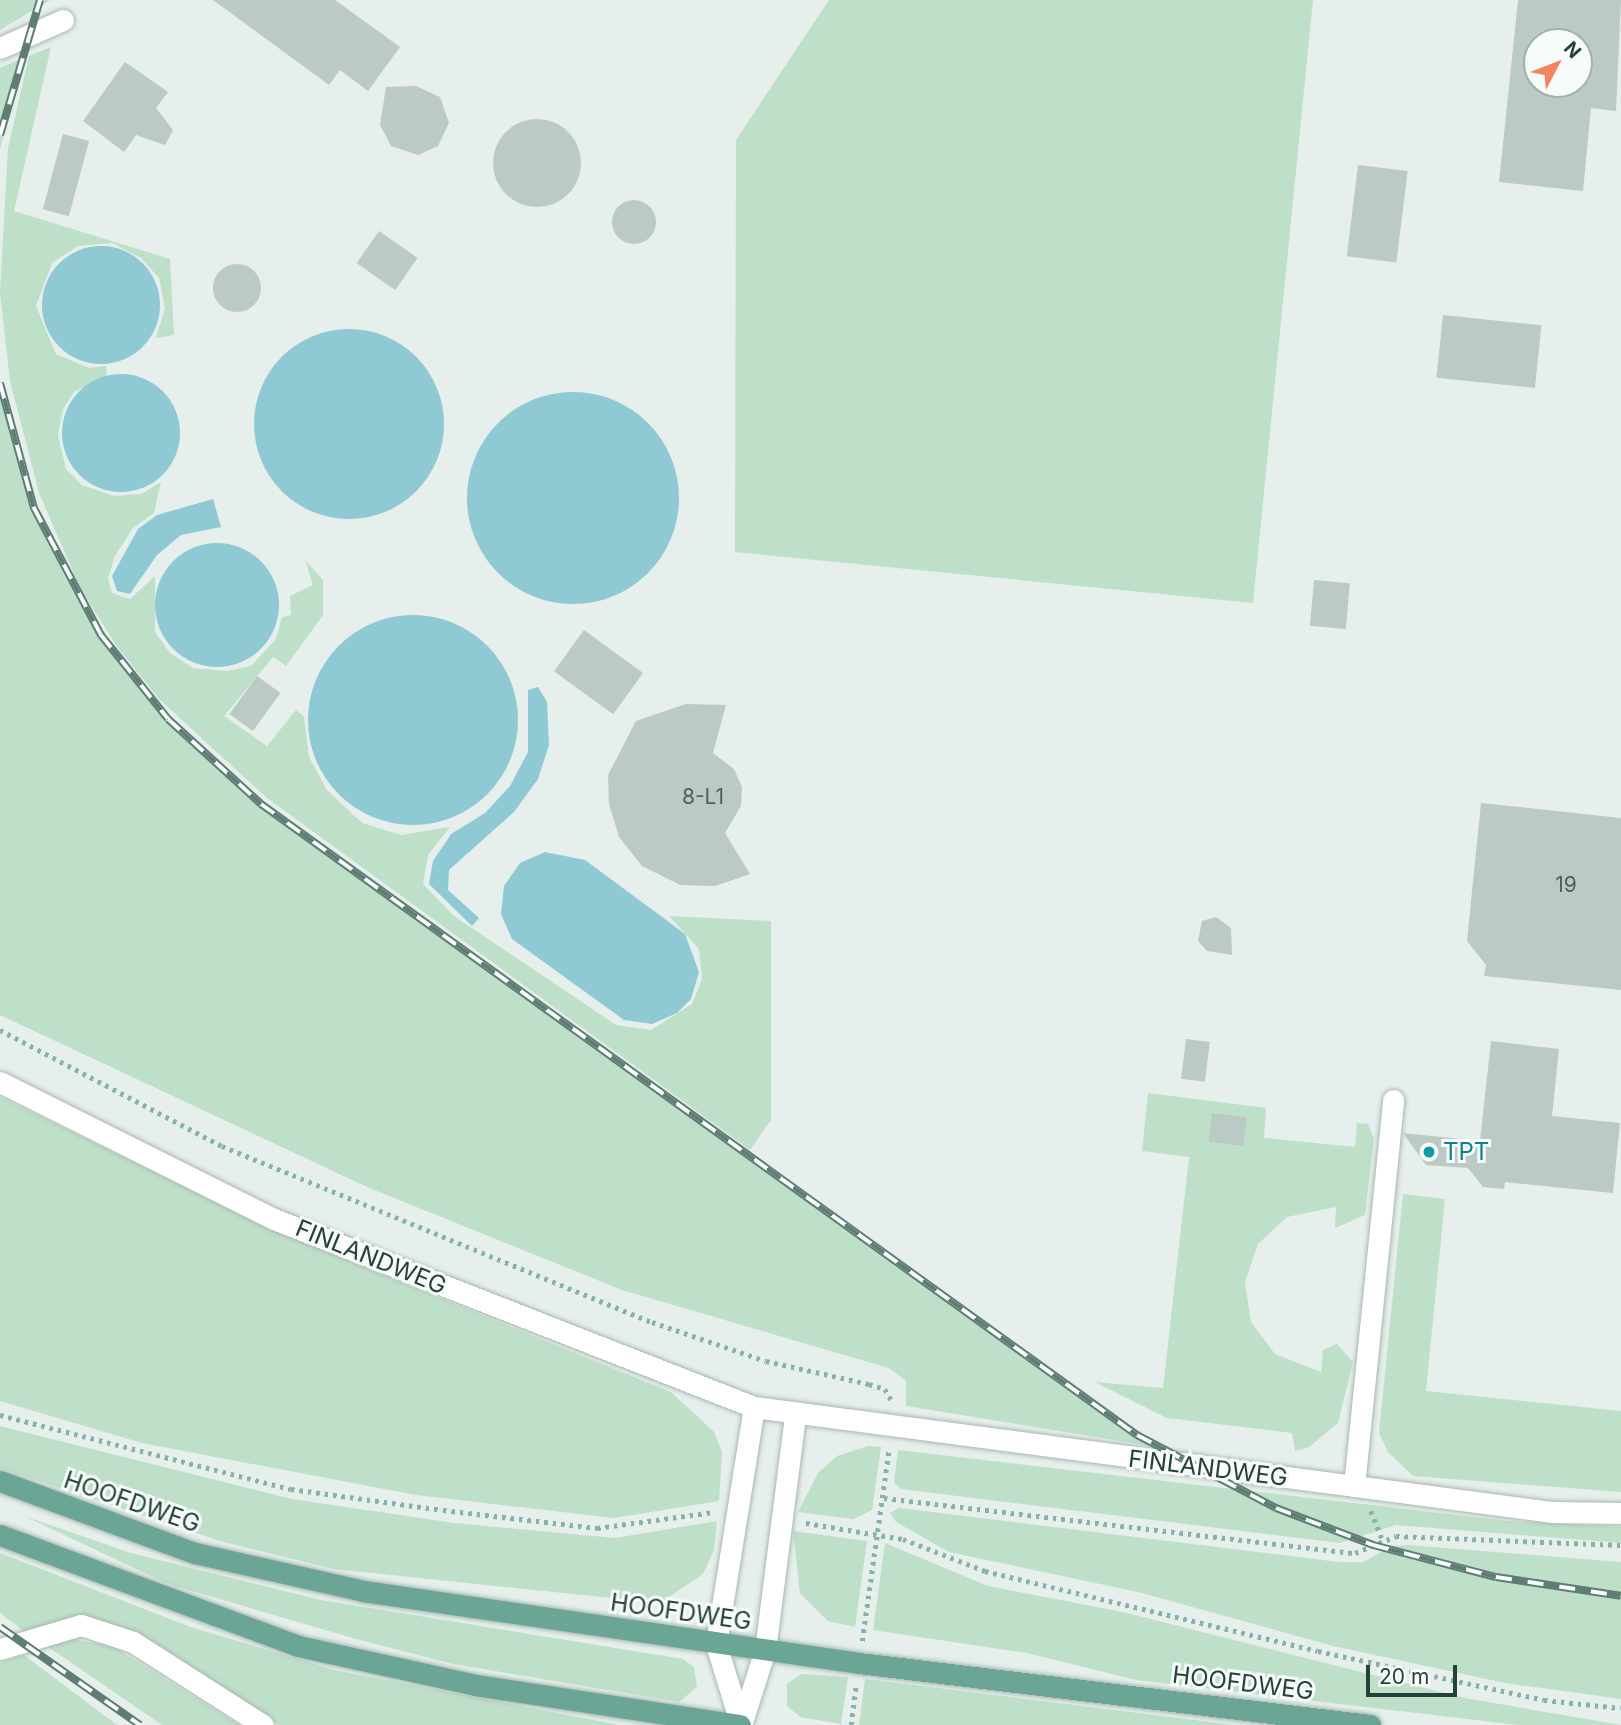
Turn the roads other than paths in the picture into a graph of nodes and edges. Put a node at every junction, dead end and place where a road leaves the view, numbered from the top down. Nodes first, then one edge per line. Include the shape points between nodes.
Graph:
1 (63, 20) dead end
2 (0, 48) edge
3 (0, 1082) edge
4 (1393, 1100) dead end
5 (754, 1407) junction
6 (795, 1416) junction
7 (0, 1481) edge
8 (1354, 1486) junction
9 (1621, 1513) edge
10 (0, 1535) edge
11 (716, 1643) junction
12 (0, 1649) edge
13 (765, 1650) junction
14 (263, 1725) edge
15 (740, 1725) edge
16 (1370, 1725) edge

1 - 2 street
3 - 5 street, FINLANDWEG via 274,1219
4 - 8 street
5 - 6 street, FINLANDWEG
5 - 11 street
6 - 8 street, FINLANDWEG
6 - 13 street
7 - 11 main road, HOOFDWEG via 195,1553 247,1565 363,1591
8 - 9 street, FINLANDWEG via 1553,1512
10 - 15 main road via 298,1646 475,1685
11 - 13 main road, HOOFDWEG
11 - 15 street
12 - 14 street via 81,1625 133,1642
13 - 15 street
13 - 16 main road, HOOFDWEG

